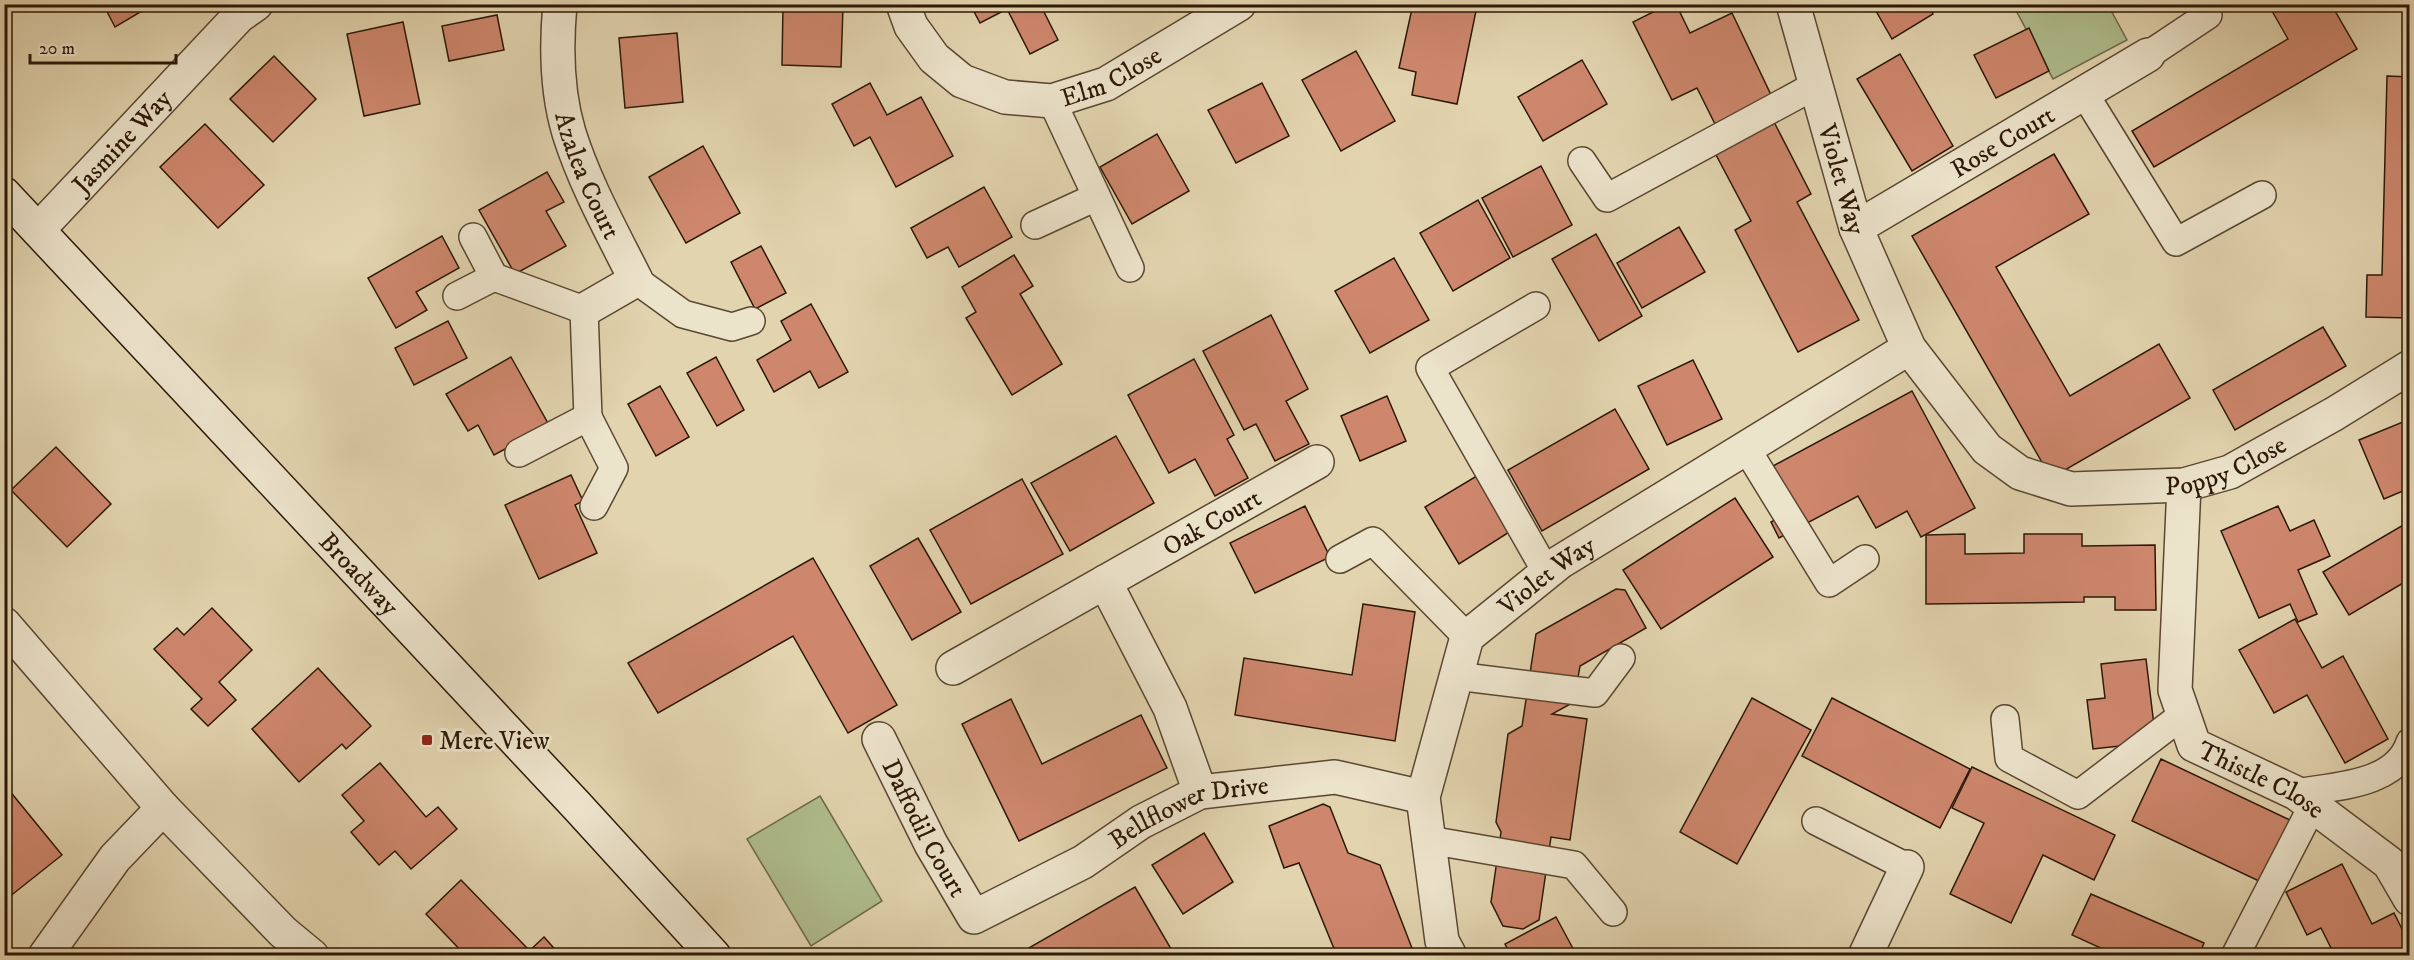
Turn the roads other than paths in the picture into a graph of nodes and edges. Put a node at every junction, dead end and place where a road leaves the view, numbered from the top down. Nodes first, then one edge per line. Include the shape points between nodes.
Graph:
1 (560, 4) edge
2 (903, 4) edge
3 (1239, 4) edge
4 (1793, 4) edge
5 (2201, 4) edge
6 (242, 8) edge
7 (2148, 55) joint
8 (1816, 86) junction
9 (2084, 93) junction
10 (1052, 101) junction
11 (1582, 161) dead end
12 (4, 194) edge
13 (2262, 195) dead end
14 (1096, 196) junction
15 (1035, 225) dead end
16 (1856, 228) junction
17 (38, 230) junction
18 (473, 237) dead end
19 (1130, 268) dead end
20 (494, 277) junction
21 (636, 280) junction
22 (457, 296) dead end
23 (1536, 306) dead end
24 (584, 310) junction
25 (751, 321) dead end
26 (1909, 348) junction
27 (2409, 367) edge
28 (588, 417) junction
29 (1746, 448) junction
30 (519, 453) dead end
31 (1317, 462) dead end
32 (2020, 473) joint
33 (2184, 485) junction
34 (594, 506) dead end
35 (1340, 559) dead end
36 (1865, 559) dead end
37 (1547, 573) junction
38 (1105, 582) junction
39 (4, 624) edge
40 (1467, 637) junction
41 (1621, 658) dead end
42 (953, 668) dead end
43 (1456, 676) junction
44 (2184, 714) junction
45 (2005, 719) dead end
46 (879, 739) dead end
47 (2409, 742) edge
48 (1200, 792) junction
49 (1423, 797) junction
50 (2304, 799) junction
51 (163, 808) junction
52 (1816, 820) dead end
53 (1428, 840) junction
54 (1907, 867) joint
55 (2409, 899) edge
56 (1613, 912) dead end
57 (974, 917) joint
58 (45, 956) edge
59 (312, 956) edge
60 (714, 956) edge
61 (1450, 956) edge
62 (1865, 956) edge
63 (2235, 956) edge

1 - 21 street, Azalea Court via 560,85 569,131 584,173
2 - 10 street, Elm Close via 911,26 934,58 962,81 1005,97
3 - 10 street, Elm Close via 1106,84
4 - 8 street, Violet Way
5 - 7 lane via 2208,15
6 - 17 street, Jasmine Way
7 - 9 street, Rose Court
8 - 11 lane via 1607,198
8 - 16 street, Violet Way
9 - 13 lane via 2176,242
9 - 16 street, Rose Court
10 - 14 lane
12 - 17 street, Broadway
14 - 15 lane
14 - 19 lane
16 - 26 street, Violet Way
17 - 60 street, Broadway
18 - 20 lane
20 - 22 lane
20 - 24 lane
21 - 24 street
21 - 25 lane via 683,314 732,327
23 - 37 lane via 1430,368
24 - 28 lane
26 - 29 street, Violet Way
26 - 32 street, Violet Way via 1987,449
27 - 33 street, Poppy Close via 2230,472
28 - 30 lane
28 - 34 lane via 614,468
29 - 36 lane via 1829,583
29 - 37 street, Violet Way
31 - 38 street, Oak Court
32 - 33 street, Poppy Close via 2071,489
33 - 44 street, Thistle Close via 2175,690
35 - 40 lane via 1373,541
37 - 40 street, Violet Way
38 - 42 street, Oak Court
38 - 48 street via 1170,708
39 - 51 street
40 - 43 street
41 - 43 lane via 1595,693
43 - 49 street
44 - 45 lane via 2078,795 2009,758
44 - 50 street, Thistle Close via 2194,745
46 - 57 street, Daffodil Court via 931,844
47 - 50 lane via 2395,766 2368,780
48 - 49 street, Bellflower Drive via 1335,777
48 - 57 street, Bellflower Drive via 1141,822 1083,862
49 - 53 street
50 - 55 street, Thistle Close via 2389,863
50 - 63 lane
51 - 58 street via 114,858
51 - 59 street via 283,932
52 - 54 lane
53 - 56 lane via 1574,865
53 - 61 street via 1442,940
54 - 62 street

